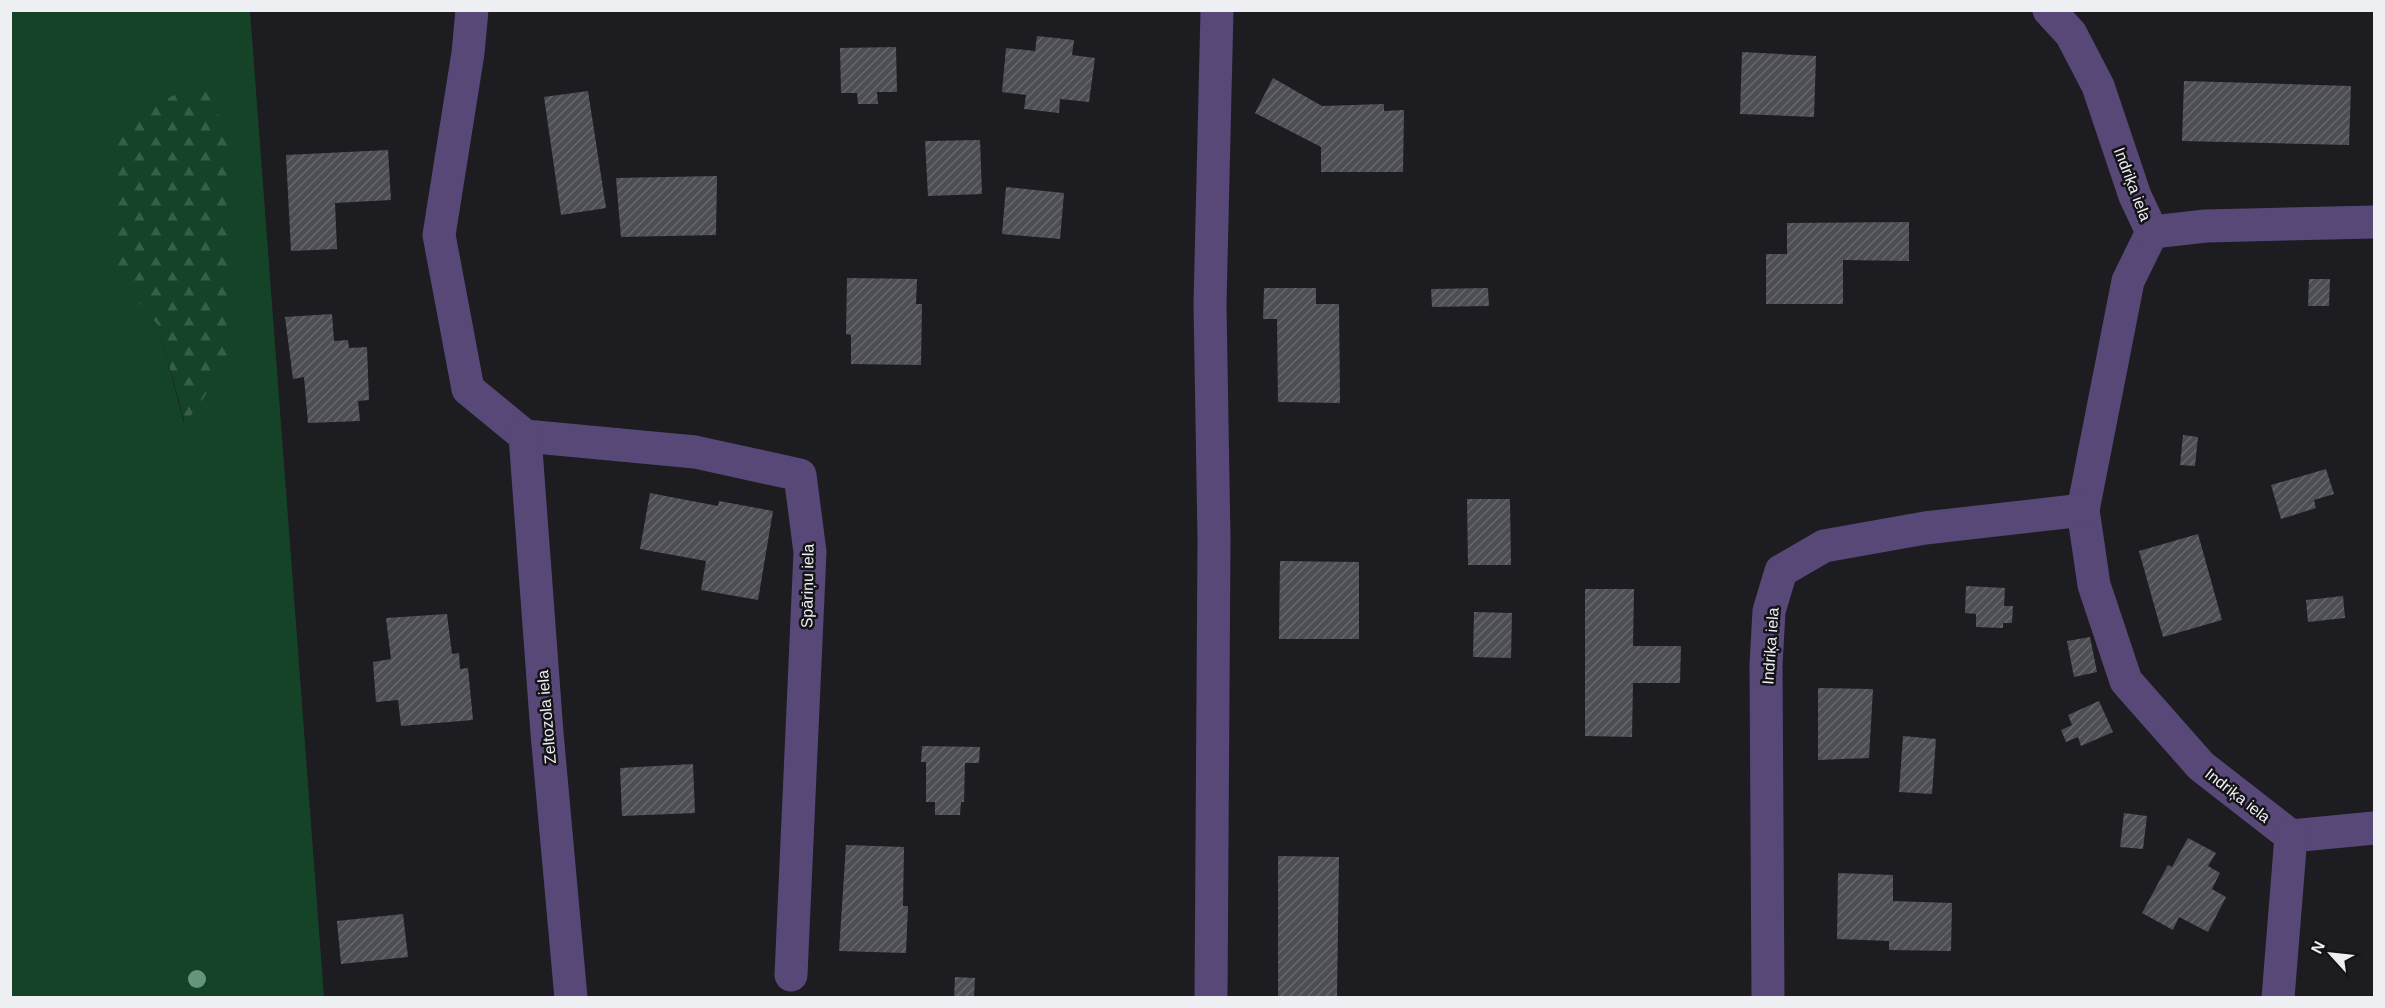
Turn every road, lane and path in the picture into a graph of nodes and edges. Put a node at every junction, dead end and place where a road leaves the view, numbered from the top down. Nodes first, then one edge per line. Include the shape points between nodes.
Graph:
1 (472, 10) edge
2 (1217, 10) edge
3 (2049, 10) edge
4 (2374, 222) edge
5 (2152, 232) junction
6 (525, 436) junction
7 (2084, 510) junction
8 (2374, 828) edge
9 (2291, 836) junction
10 (791, 975) dead end
11 (571, 998) edge
12 (1211, 998) edge
13 (1768, 998) edge
14 (2278, 998) edge

1 - 6 street via 440,235 468,390
2 - 12 street via 1210,304 1214,538
3 - 5 street, Indriķa iela via 2071,34 2098,86 2135,196
4 - 5 street via 2206,226
5 - 7 street, Indriķa iela via 2128,281
6 - 10 street, Spāriņu iela via 695,452 801,475 810,552
6 - 11 street, Zeltozola iela
7 - 9 street, Indriķa iela via 2094,585 2126,681 2201,766
7 - 13 street, Indriķa iela via 1925,528 1824,546 1781,571 1769,611 1766,665
8 - 9 street
9 - 14 street

